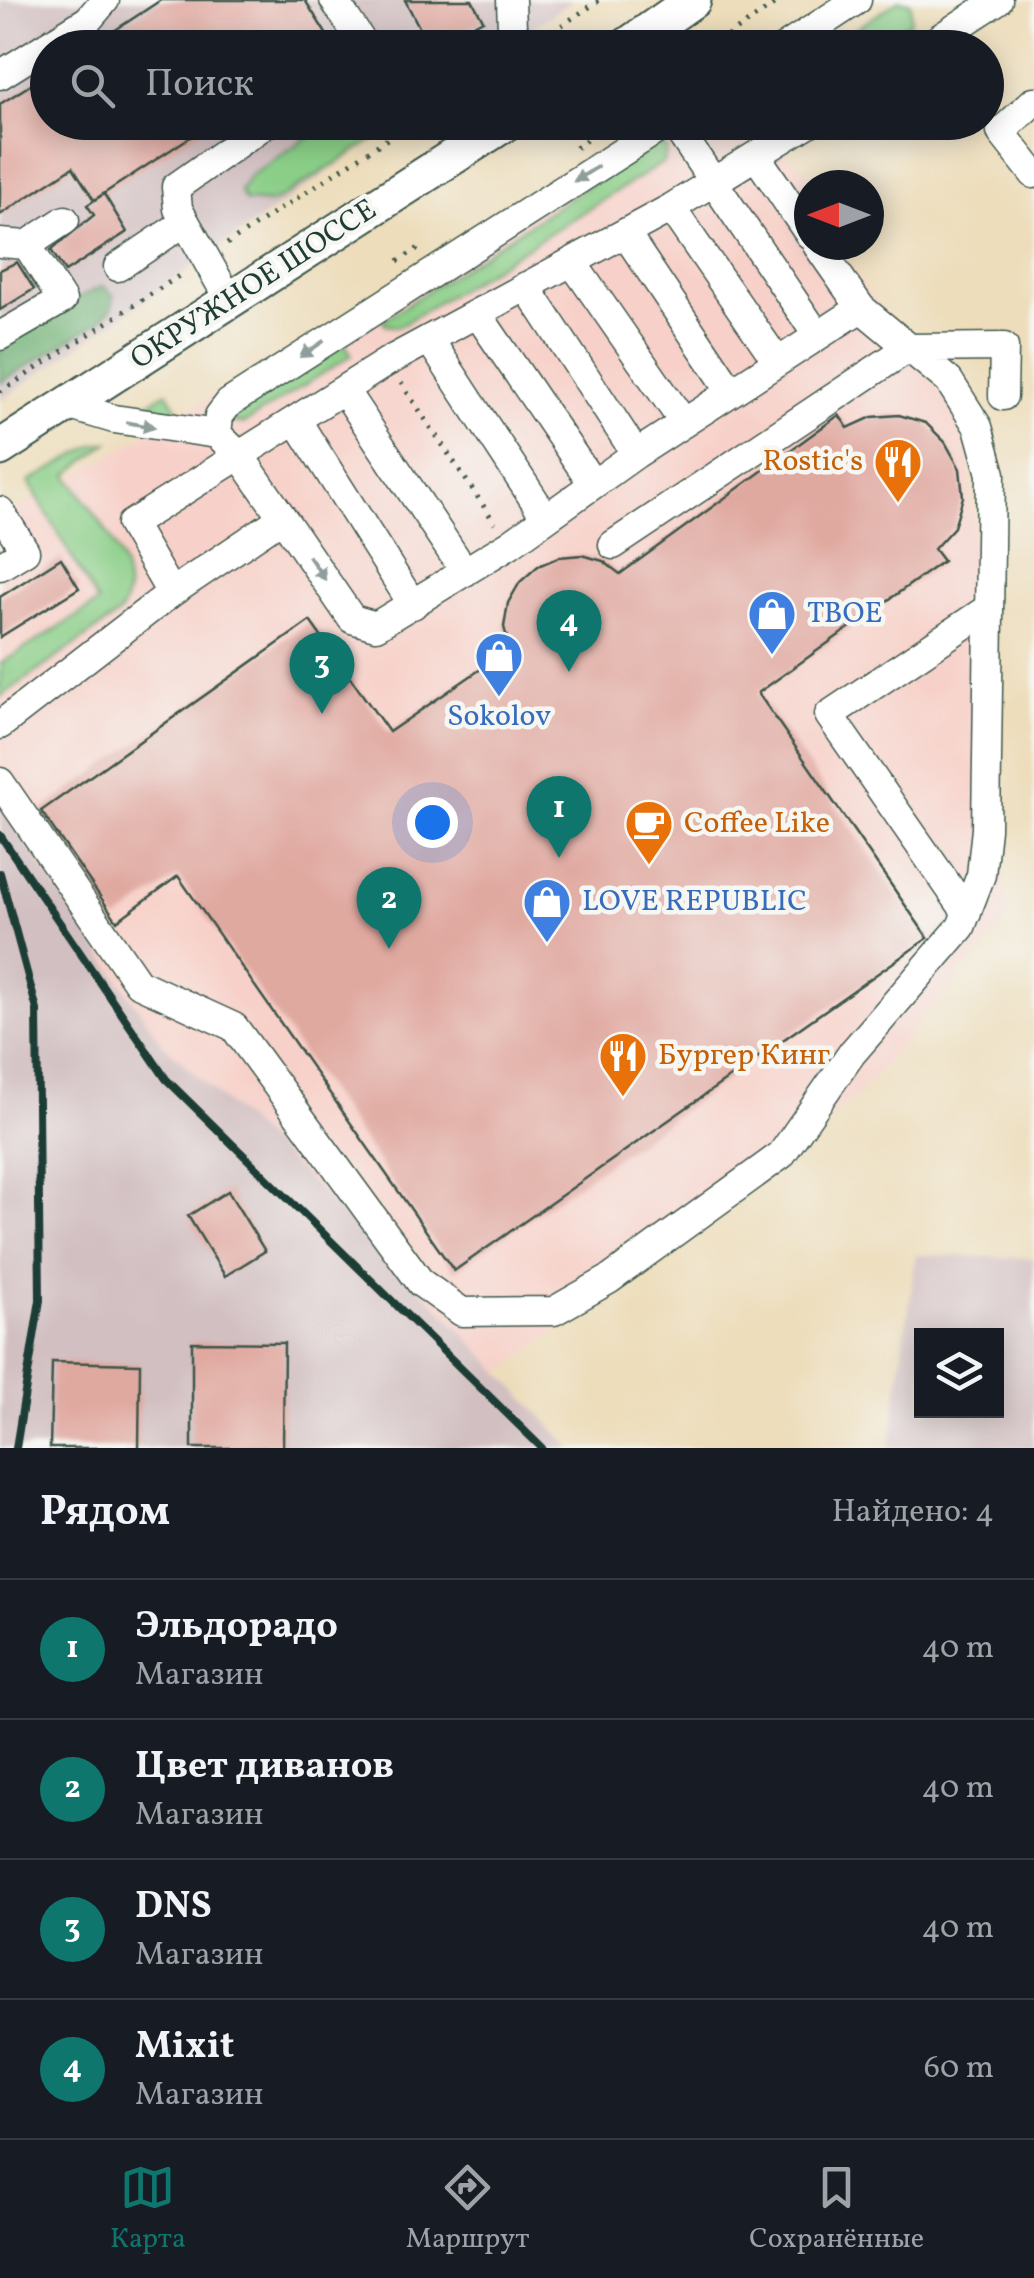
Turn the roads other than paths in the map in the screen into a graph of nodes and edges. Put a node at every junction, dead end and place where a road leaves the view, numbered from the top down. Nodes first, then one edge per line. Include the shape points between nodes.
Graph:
1 (105, 0) edge
2 (334, 0) edge
3 (693, 0) edge
4 (857, 0) edge
5 (998, 0) edge
6 (508, 4) edge
7 (72, 30) edge
8 (354, 30) edge
9 (515, 30) edge
10 (651, 30) edge
11 (811, 30) edge
12 (953, 30) edge
13 (30, 56) edge
14 (0, 75) edge
15 (1034, 100) edge
16 (1004, 129) edge
17 (1004, 136) edge
18 (243, 140) edge
19 (479, 140) edge
20 (643, 140) edge
21 (684, 140) edge
22 (783, 140) edge
23 (757, 157) junction
24 (1034, 174) edge
25 (715, 182) junction
26 (671, 208) junction
27 (794, 212) edge
28 (66, 220) dead end
29 (185, 222) junction
30 (624, 233) junction
31 (13, 244) edge
32 (827, 260) edge
33 (572, 262) junction
34 (118, 268) dead end
35 (526, 286) junction
36 (230, 301) junction
37 (861, 308) junction
38 (477, 314) junction
39 (0, 336) edge
40 (817, 336) junction
41 (429, 339) junction
42 (908, 348) junction
43 (778, 361) junction
44 (344, 390) junction
45 (731, 391) junction
46 (1003, 396) dead end
47 (67, 405) junction
48 (297, 421) junction
49 (684, 422) junction
50 (218, 434) junction
51 (0, 448) edge
52 (636, 454) junction
53 (241, 457) junction
54 (593, 484) junction
55 (0, 511) edge
56 (282, 518) junction
57 (546, 518) junction
58 (613, 545) dead end
59 (0, 566) edge
60 (465, 572) junction
61 (171, 592) junction
62 (413, 605) junction
63 (989, 608) junction
64 (0, 725) edge
65 (0, 782) edge
66 (966, 912) junction

1 - 7 lane
2 - 8 lane
3 - 10 main road
4 - 11 lane
5 - 12 lane
6 - 9 lane
13 - 14 lane
15 - 16 lane
17 - 24 lane
18 - 29 lane via 176,187
19 - 36 main road, ОКРУЖНОЕ ШОССЕ
20 -> 50 lane via 229,403 219,416
21 - 25 lane
22 - 23 lane
23 - 25 lane
23 - 27 lane
25 - 26 lane
25 - 40 lane
26 - 30 lane
26 - 43 lane
28 - 31 lane
29 - 34 lane
29 - 36 lane
30 - 33 lane
30 - 45 lane
31 - 39 lane via 62,300
32 - 37 lane
33 - 35 lane
33 - 49 lane
35 - 38 lane
35 - 52 lane
36 - 47 main road, ОКРУЖНОЕ ШОССЕ
37 - 40 lane
37 - 42 lane
38 - 41 lane
38 - 54 lane
40 - 43 lane
41 - 44 lane
41 - 57 lane
42 - 46 lane via 1004,347
42 - 58 lane
42 - 63 lane via 949,382 978,427 991,474
43 - 45 lane
44 - 48 lane
44 - 60 lane
45 - 49 lane
47 -> 50 lane via 114,420
47 - 51 main road, ОКРУЖНОЕ ШОССЕ
48 - 53 lane
48 - 62 lane
49 - 52 lane
50 - 53 lane
52 - 54 lane
53 - 56 lane
53 - 61 lane via 131,524
54 - 57 lane
55 - 59 lane via 25,551
56 - 61 lane
56 -> 62 lane via 359,624 376,626
57 - 60 lane
60 - 62 lane
61 - 64 lane
63 - 66 lane via 986,828 981,875
63 - 66 lane via 829,714
65 - 66 lane via 138,983 234,1027 421,1283 462,1312 554,1311 610,1280 781,1155 852,1053 961,928

